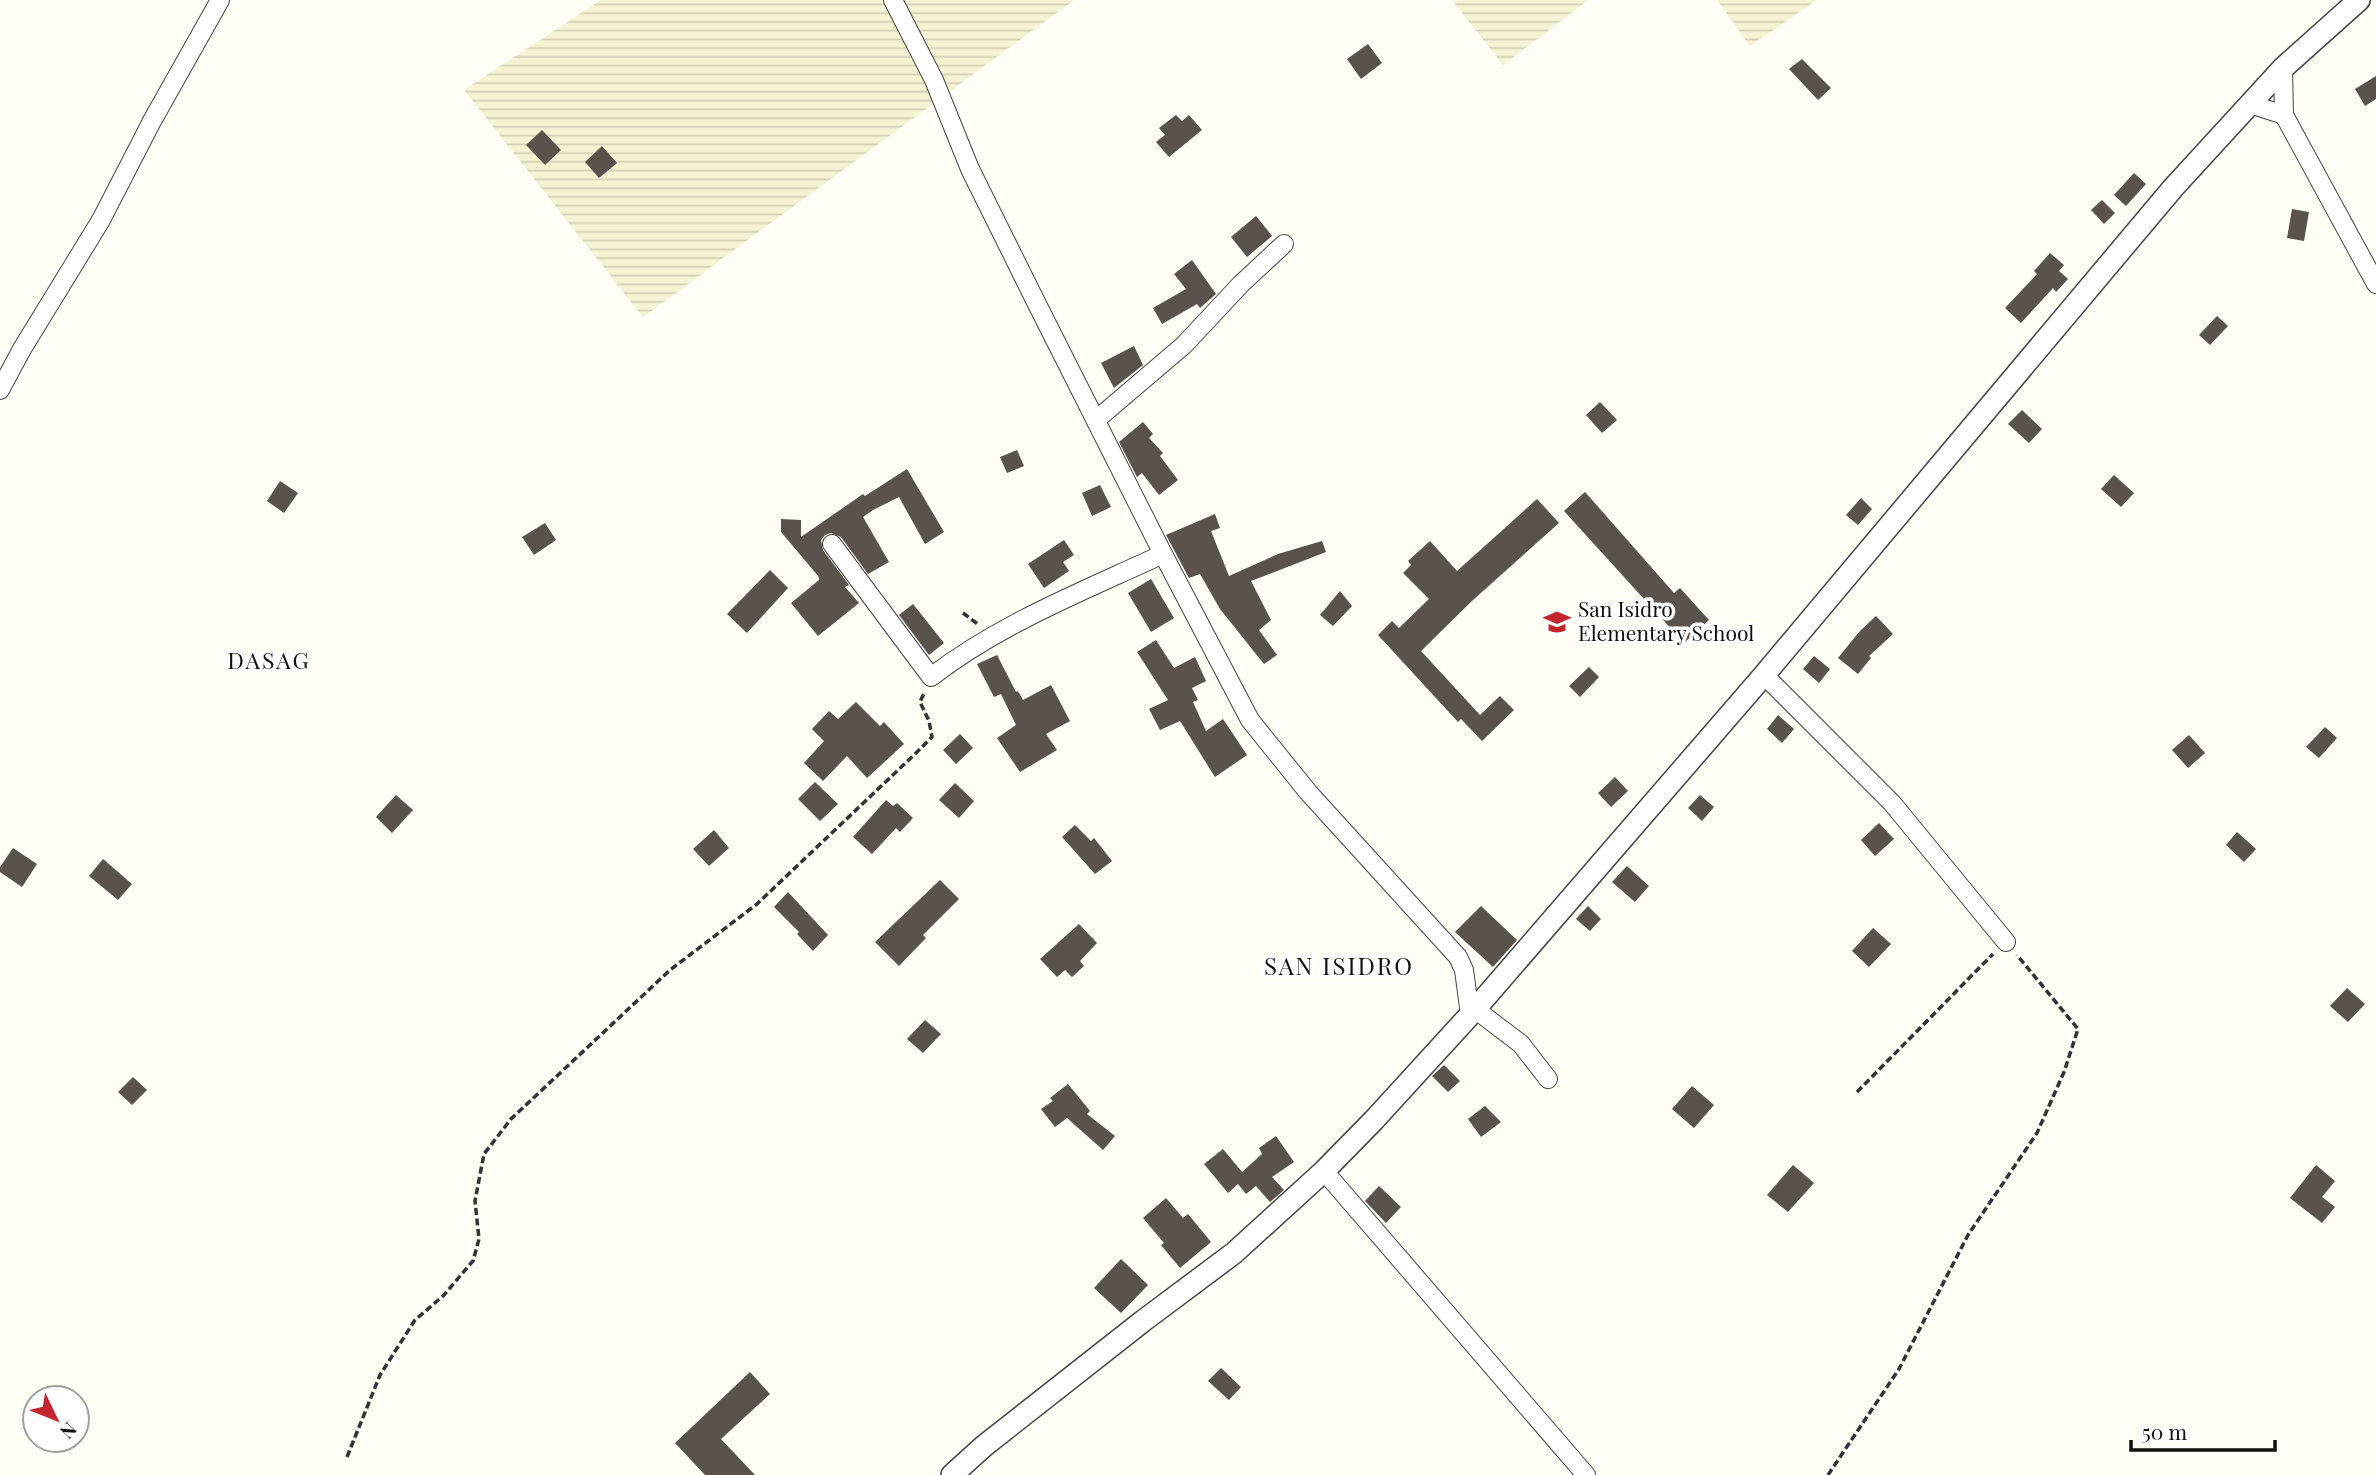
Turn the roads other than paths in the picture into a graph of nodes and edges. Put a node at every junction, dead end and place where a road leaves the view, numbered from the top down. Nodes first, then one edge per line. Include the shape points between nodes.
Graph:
1 (220, 0) edge
2 (893, 0) edge
3 (2359, 0) edge
4 (2283, 68) junction
5 (2250, 104) junction
6 (2284, 115) junction
7 (1284, 244) dead end
8 (2376, 284) edge
9 (0, 390) edge
10 (1096, 420) junction
11 (832, 544) dead end
12 (1163, 554) junction
13 (1764, 675) junction
14 (2006, 942) road end
15 (1472, 1012) junction
16 (1548, 1079) dead end
17 (1324, 1171) junction
18 (952, 1475) edge
19 (1586, 1475) edge

1 - 9 street via 101,220
2 - 10 street via 934,80 970,169
3 - 4 street
4 - 5 street
4 - 6 street
5 - 6 street
5 - 13 street via 2164,198
6 - 8 street
7 - 10 street via 1184,345
10 - 12 street
11 - 12 street via 931,677 1004,628
12 - 15 street via 1251,720 1308,792 1458,957
13 - 14 street via 1892,803
13 - 15 street
15 - 16 street via 1521,1044
15 - 17 street
17 - 18 street via 1234,1253
17 - 19 street

